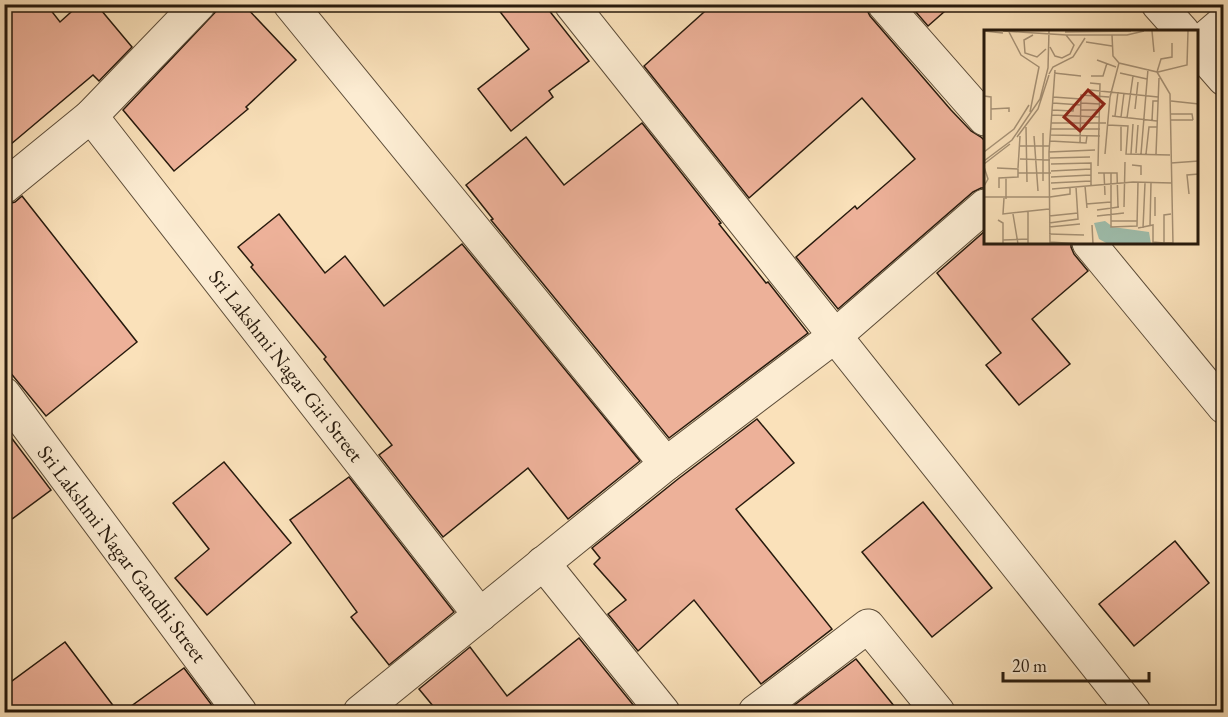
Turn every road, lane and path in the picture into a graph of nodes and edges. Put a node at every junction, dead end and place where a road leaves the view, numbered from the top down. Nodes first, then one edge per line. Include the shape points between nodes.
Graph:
1 (199, 4) edge
2 (290, 4) edge
3 (570, 4) edge
4 (884, 4) edge
5 (1158, 4) edge
6 (1224, 22) edge
7 (1180, 30) edge
8 (1198, 45) edge
9 (1198, 47) edge
10 (1224, 79) edge
11 (91, 116) junction
12 (984, 118) edge
13 (4, 187) edge
14 (984, 207) edge
15 (1090, 244) edge
16 (835, 336) junction
17 (4, 394) edge
18 (1224, 407) edge
19 (666, 464) junction
20 (543, 563) junction
21 (480, 615) junction
22 (378, 707) edge
23 (240, 712) edge
24 (663, 712) edge
25 (755, 712) edge
26 (938, 712) edge
27 (1134, 712) edge

1 - 11 street
2 - 19 street
3 - 16 street
4 - 12 street
5 - 7 street
6 - 8 street
9 - 10 street
11 - 13 street
11 - 21 street, Sri Lakshmi Nagar Giri Street
14 - 16 street
15 - 18 street
16 - 19 street
16 - 27 street
17 - 23 street, Sri Lakshmi Nagar Gandhi Street
19 - 20 street
20 - 21 street
20 - 24 street
21 - 22 street
25 - 26 street via 868,626

